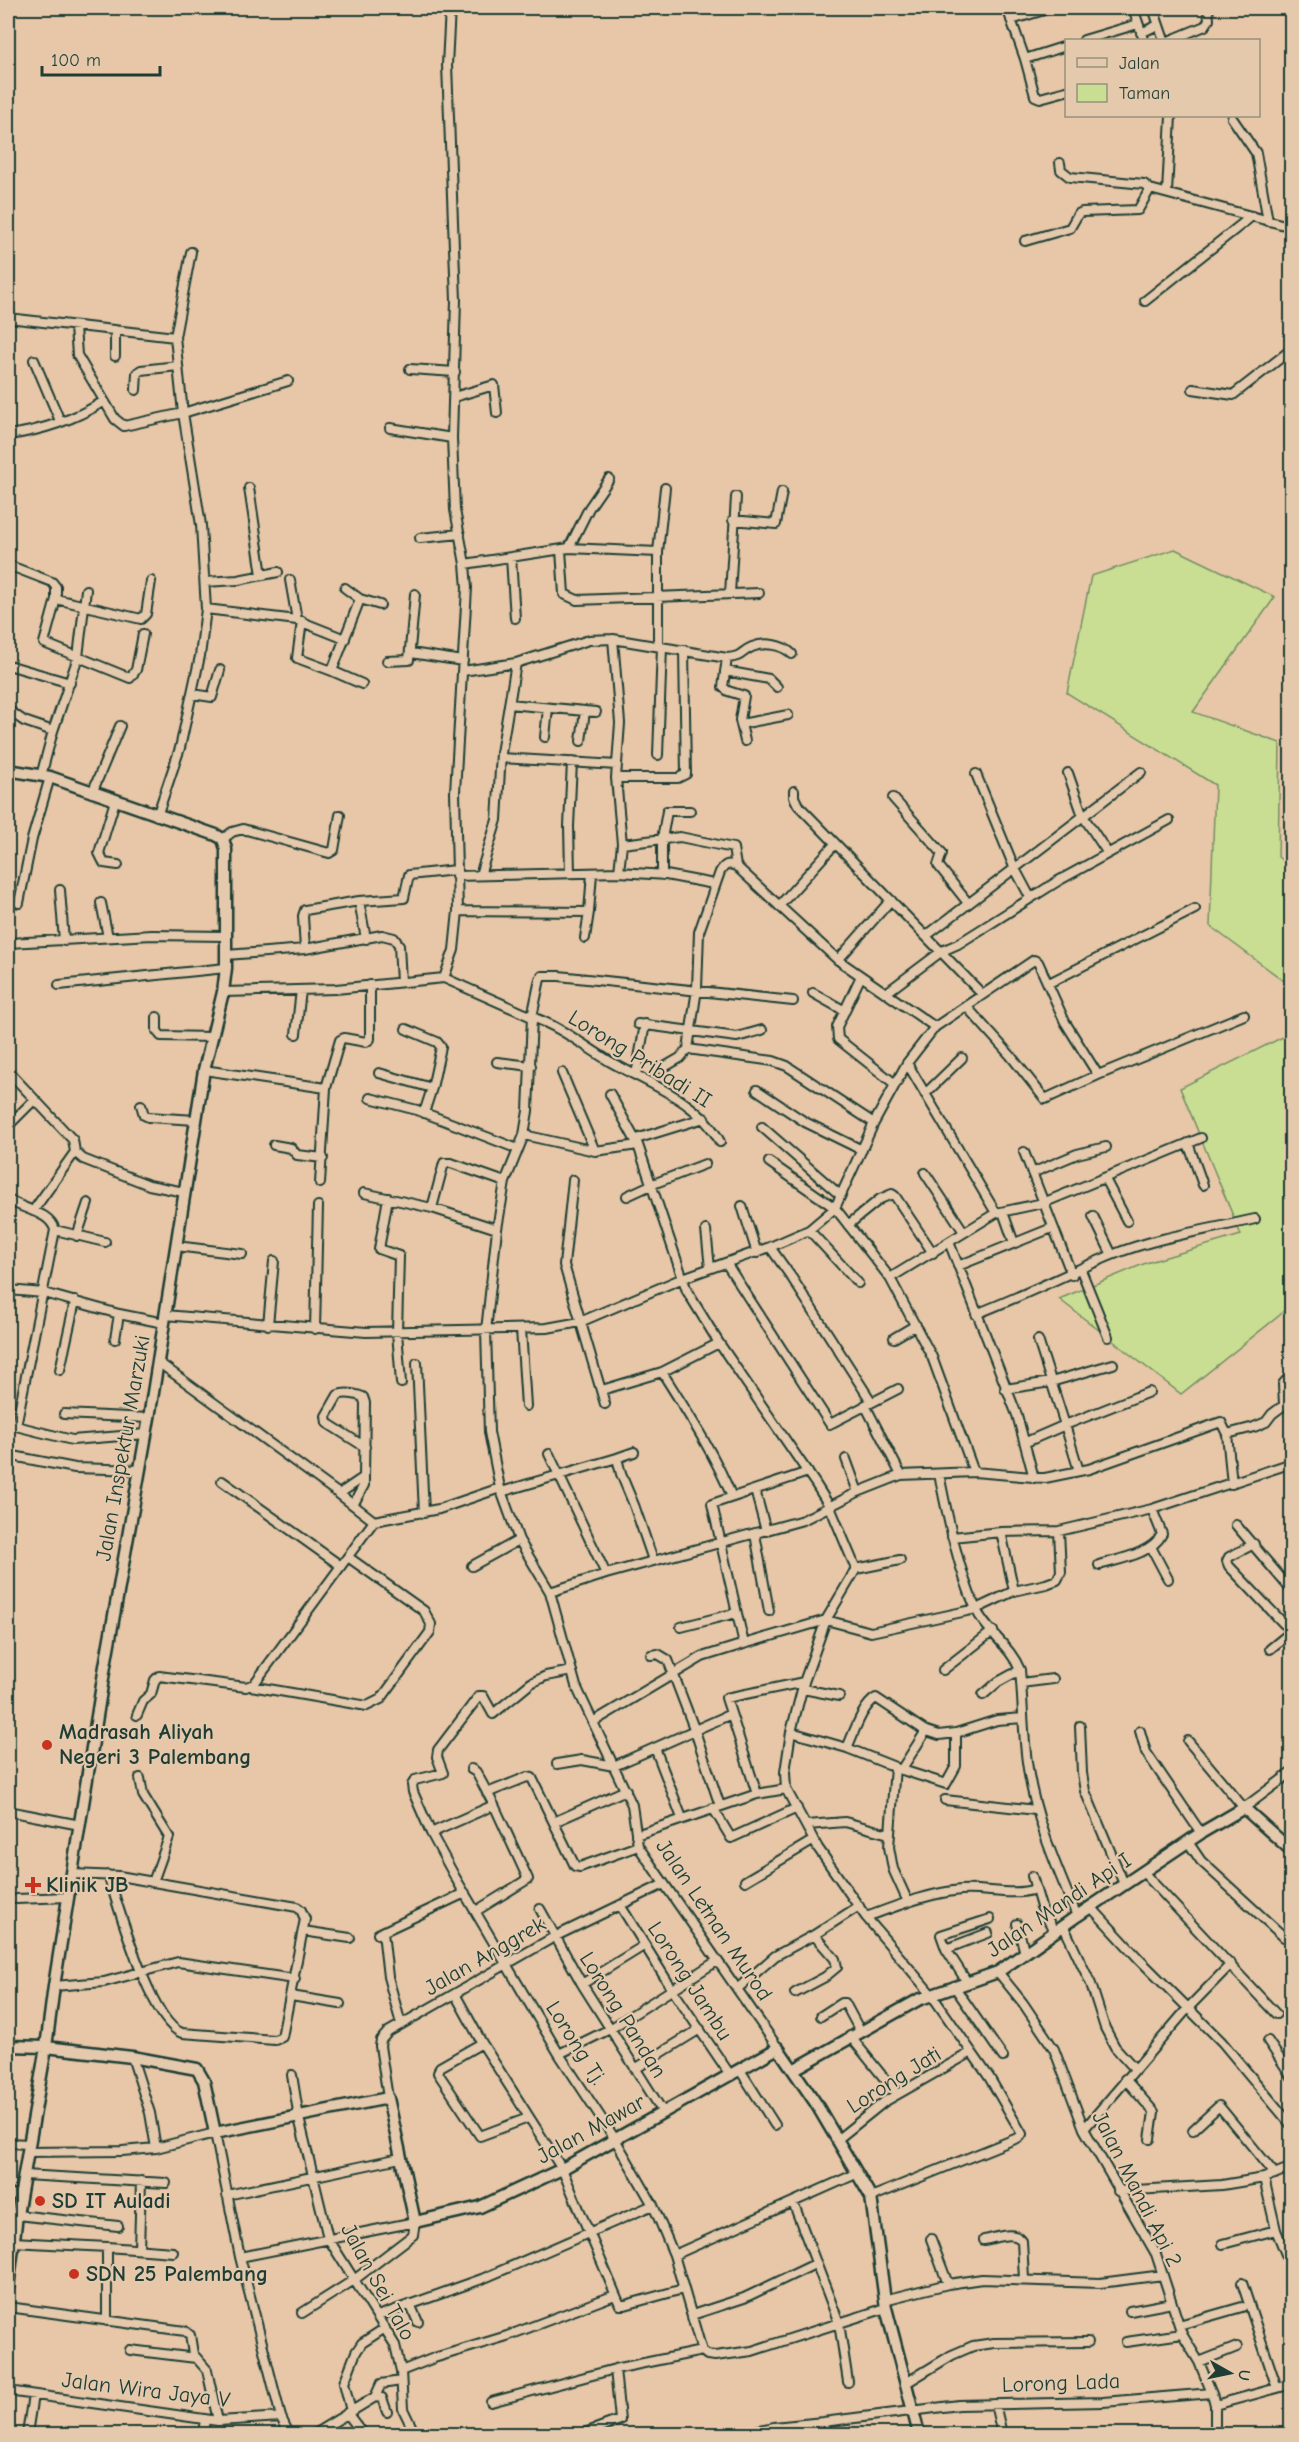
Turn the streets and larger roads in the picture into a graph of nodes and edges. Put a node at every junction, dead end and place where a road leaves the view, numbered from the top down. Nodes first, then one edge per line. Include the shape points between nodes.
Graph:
1 (450, 8) edge
2 (1010, 8) edge
3 (1051, 8) edge
4 (1133, 8) edge
5 (1153, 8) edge
6 (1208, 8) edge
7 (1011, 20) junction
8 (1138, 24) junction
9 (1158, 25) junction
10 (1143, 37) edge
11 (1087, 39) edge
12 (1164, 39) edge
13 (1173, 39) edge
14 (1065, 46) edge
15 (1025, 59) junction
16 (1065, 90) edge
17 (1170, 117) edge
18 (1232, 117) dead end
19 (1060, 163) dead end
20 (1150, 189) junction
21 (1167, 193) junction
22 (1252, 216) junction
23 (1268, 221) junction
24 (1292, 227) edge
25 (1025, 241) dead end
26 (191, 252) dead end
27 (1145, 301) dead end
28 (8, 318) edge
29 (75, 327) junction
30 (115, 330) junction
31 (175, 337) junction
32 (1292, 349) edge
33 (115, 356) dead end
34 (34, 360) dead end
35 (178, 366) junction
36 (410, 369) dead end
37 (455, 372) junction
38 (288, 381) dead end
39 (1193, 389) dead end
40 (136, 390) dead end
41 (454, 397) junction
42 (104, 401) junction
43 (183, 413) junction
44 (497, 413) dead end
45 (60, 421) junction
46 (390, 428) dead end
47 (8, 435) edge
48 (452, 438) junction
49 (609, 479) dead end
50 (249, 488) dead end
51 (665, 488) dead end
52 (782, 492) dead end
53 (736, 497) dead end
54 (733, 520) junction
55 (460, 534) junction
56 (420, 538) dead end
57 (565, 549) junction
58 (658, 552) junction
59 (511, 558) junction
60 (465, 564) junction
61 (8, 565) edge
62 (278, 572) dead end
63 (262, 575) junction
64 (290, 580) dead end
65 (151, 581) dead end
66 (205, 582) junction
67 (345, 588) dead end
68 (86, 590) dead end
69 (759, 593) dead end
70 (415, 594) dead end
71 (729, 594) junction
72 (657, 596) junction
73 (56, 599) junction
74 (360, 599) junction
75 (380, 605) dead end
76 (84, 607) junction
77 (206, 609) junction
78 (515, 618) dead end
79 (300, 620) junction
80 (143, 634) dead end
81 (345, 639) junction
82 (613, 639) junction
83 (660, 646) junction
84 (684, 650) junction
85 (411, 653) junction
86 (792, 654) dead end
87 (78, 657) junction
88 (727, 658) junction
89 (387, 661) dead end
90 (464, 661) junction
91 (516, 663) junction
92 (8, 665) edge
93 (220, 670) dead end
94 (333, 671) junction
95 (463, 671) junction
96 (724, 671) junction
97 (70, 683) junction
98 (362, 684) dead end
99 (777, 687) dead end
100 (192, 694) junction
101 (509, 704) junction
102 (548, 708) junction
103 (8, 710) edge
104 (585, 711) junction
105 (596, 712) dead end
106 (788, 715) dead end
107 (741, 724) junction
108 (120, 726) dead end
109 (53, 731) junction
110 (545, 737) dead end
111 (581, 741) dead end
112 (745, 741) dead end
113 (658, 755) dead end
114 (501, 758) junction
115 (572, 762) junction
116 (617, 765) junction
117 (8, 770) edge
118 (1141, 772) dead end
119 (1068, 773) dead end
120 (976, 774) dead end
121 (45, 776) junction
122 (616, 778) junction
123 (794, 790) dead end
124 (92, 793) junction
125 (893, 798) dead end
126 (115, 801) junction
127 (690, 811) dead end
128 (340, 814) dead end
129 (157, 816) junction
130 (1083, 816) junction
131 (1169, 820) dead end
132 (223, 839) junction
133 (662, 839) junction
134 (622, 844) junction
135 (835, 844) junction
136 (1107, 852) junction
137 (118, 865) dead end
138 (736, 866) junction
139 (1014, 867) junction
140 (619, 872) junction
141 (456, 873) junction
142 (570, 873) junction
143 (592, 873) junction
144 (662, 874) junction
145 (480, 875) junction
146 (714, 884) junction
147 (60, 890) dead end
148 (1030, 897) junction
149 (891, 900) junction
150 (359, 901) junction
151 (19, 903) dead end
152 (101, 903) dead end
153 (968, 903) junction
154 (779, 906) junction
155 (1195, 909) dead end
156 (458, 911) junction
157 (589, 912) junction
158 (225, 936) junction
159 (926, 936) junction
160 (108, 937) junction
161 (585, 938) dead end
162 (366, 939) junction
163 (63, 941) junction
164 (9, 943) dead end
165 (306, 949) junction
166 (942, 951) junction
167 (226, 955) junction
168 (838, 960) junction
169 (226, 968) junction
170 (861, 976) junction
171 (444, 978) junction
172 (401, 982) junction
173 (1049, 983) junction
174 (59, 985) dead end
175 (370, 985) junction
176 (697, 989) junction
177 (301, 990) junction
178 (223, 992) junction
179 (813, 993) dead end
180 (886, 993) junction
181 (982, 994) junction
182 (793, 1001) dead end
183 (966, 1006) junction
184 (845, 1011) junction
185 (1244, 1015) dead end
186 (157, 1017) dead end
187 (532, 1017) junction
188 (935, 1027) junction
189 (406, 1029) dead end
190 (762, 1030) dead end
191 (691, 1032) junction
192 (296, 1034) dead end
193 (212, 1037) junction
194 (688, 1049) junction
195 (962, 1058) dead end
196 (497, 1062) dead end
197 (907, 1063) junction
198 (531, 1066) junction
199 (661, 1069) dead end
200 (204, 1070) junction
201 (8, 1071) edge
202 (379, 1073) dead end
203 (562, 1073) dead end
204 (636, 1075) junction
205 (1098, 1075) junction
206 (895, 1084) junction
207 (326, 1088) junction
208 (432, 1088) junction
209 (757, 1090) dead end
210 (609, 1094) dead end
211 (925, 1094) junction
212 (370, 1098) dead end
213 (34, 1100) junction
214 (141, 1105) dead end
215 (424, 1113) junction
216 (704, 1119) junction
217 (196, 1120) junction
218 (874, 1123) junction
219 (8, 1126) edge
220 (762, 1127) dead end
221 (524, 1135) junction
222 (1201, 1138) dead end
223 (637, 1142) junction
224 (720, 1142) dead end
225 (1188, 1143) junction
226 (274, 1145) dead end
227 (1106, 1146) dead end
228 (518, 1149) junction
229 (861, 1150) junction
230 (595, 1151) junction
231 (75, 1152) junction
232 (1024, 1152) dead end
233 (323, 1158) junction
234 (769, 1162) dead end
235 (705, 1164) dead end
236 (925, 1173) dead end
237 (1032, 1173) junction
238 (1105, 1179) junction
239 (573, 1180) dead end
240 (505, 1182) junction
241 (320, 1183) dead end
242 (652, 1184) junction
243 (1203, 1185) dead end
244 (184, 1192) junction
245 (364, 1193) dead end
246 (627, 1196) dead end
247 (840, 1196) junction
248 (388, 1198) junction
249 (8, 1199) edge
250 (88, 1203) dead end
251 (1043, 1203) junction
252 (318, 1206) dead end
253 (742, 1206) dead end
254 (432, 1208) junction
255 (835, 1208) junction
256 (33, 1211) junction
257 (1000, 1213) junction
258 (1093, 1216) dead end
259 (1255, 1220) dead end
260 (1127, 1221) dead end
261 (848, 1226) junction
262 (1052, 1228) junction
263 (497, 1229) junction
264 (55, 1230) junction
265 (706, 1230) dead end
266 (808, 1230) junction
267 (964, 1232) junction
268 (77, 1236) junction
269 (105, 1242) dead end
270 (949, 1242) junction
271 (1014, 1243) junction
272 (176, 1246) junction
273 (770, 1247) junction
274 (757, 1253) junction
275 (933, 1253) junction
276 (242, 1254) dead end
277 (1112, 1255) junction
278 (274, 1261) dead end
279 (726, 1263) junction
280 (958, 1266) junction
281 (710, 1268) junction
282 (1081, 1270) junction
283 (1071, 1275) junction
284 (683, 1278) junction
285 (890, 1278) junction
286 (858, 1283) dead end
287 (8, 1290) edge
288 (44, 1293) junction
289 (75, 1301) junction
290 (119, 1314) junction
291 (976, 1314) junction
292 (165, 1319) junction
293 (580, 1322) junction
294 (268, 1325) junction
295 (916, 1325) junction
296 (315, 1329) junction
297 (521, 1329) junction
298 (486, 1331) junction
299 (397, 1332) junction
300 (894, 1338) dead end
301 (1107, 1338) dead end
302 (115, 1339) dead end
303 (1038, 1340) dead end
304 (719, 1343) junction
305 (158, 1362) junction
306 (417, 1363) dead end
307 (1113, 1364) dead end
308 (60, 1370) dead end
309 (662, 1372) junction
310 (1292, 1374) edge
311 (1051, 1382) junction
312 (401, 1383) dead end
313 (898, 1389) dead end
314 (1005, 1389) junction
315 (602, 1390) junction
316 (1149, 1392) dead end
317 (868, 1403) junction
318 (605, 1404) dead end
319 (526, 1406) dead end
320 (64, 1414) dead end
321 (149, 1418) junction
322 (8, 1424) edge
323 (1065, 1425) junction
324 (16, 1426) junction
325 (146, 1434) junction
326 (1227, 1434) junction
327 (1026, 1442) junction
328 (365, 1447) junction
329 (634, 1452) dead end
330 (549, 1454) dead end
331 (8, 1455) edge
332 (617, 1458) junction
333 (846, 1459) dead end
334 (1292, 1463) edge
335 (140, 1470) junction
336 (1079, 1471) junction
337 (808, 1472) junction
338 (974, 1472) junction
339 (939, 1474) junction
340 (901, 1475) junction
341 (558, 1476) junction
342 (364, 1477) junction
343 (1034, 1478) junction
344 (222, 1481) dead end
345 (1232, 1484) junction
346 (501, 1490) junction
347 (755, 1490) junction
348 (858, 1492) junction
349 (339, 1494) junction
350 (732, 1497) junction
351 (353, 1505) junction
352 (830, 1507) junction
353 (1152, 1509) junction
354 (424, 1513) junction
355 (374, 1521) junction
356 (1236, 1525) dead end
357 (766, 1531) junction
358 (1059, 1531) junction
359 (1001, 1532) junction
360 (755, 1534) junction
361 (952, 1537) junction
362 (519, 1540) junction
363 (720, 1542) junction
364 (1254, 1544) junction
365 (1151, 1547) junction
366 (348, 1557) junction
367 (653, 1560) junction
368 (900, 1560) dead end
369 (1099, 1565) dead end
370 (341, 1566) junction
371 (472, 1566) dead end
372 (856, 1569) junction
373 (606, 1574) junction
374 (1168, 1579) dead end
375 (1014, 1591) junction
376 (1292, 1591) edge
377 (550, 1592) junction
378 (976, 1609) junction
379 (769, 1611) dead end
380 (736, 1613) junction
381 (1292, 1618) edge
382 (826, 1620) junction
383 (1284, 1624) junction
384 (681, 1627) dead end
385 (993, 1631) junction
386 (1291, 1632) edge
387 (744, 1644) junction
388 (1270, 1649) dead end
389 (651, 1655) dead end
390 (943, 1670) dead end
391 (1020, 1670) junction
392 (572, 1671) junction
393 (674, 1674) junction
394 (1053, 1679) dead end
395 (1021, 1683) junction
396 (251, 1686) junction
397 (803, 1686) junction
398 (983, 1695) dead end
399 (838, 1696) dead end
400 (731, 1714) junction
401 (137, 1715) dead end
402 (1023, 1718) junction
403 (592, 1722) junction
404 (1080, 1726) dead end
405 (924, 1730) junction
406 (695, 1731) junction
407 (1140, 1731) dead end
408 (791, 1732) junction
409 (956, 1734) junction
410 (1188, 1741) dead end
411 (655, 1748) junction
412 (847, 1748) junction
413 (557, 1764) dead end
414 (614, 1766) junction
415 (471, 1769) dead end
416 (898, 1769) junction
417 (1290, 1776) edge
418 (140, 1778) dead end
419 (786, 1788) junction
420 (626, 1790) junction
421 (487, 1793) junction
422 (757, 1794) junction
423 (945, 1800) dead end
424 (494, 1805) junction
425 (717, 1807) junction
426 (797, 1808) junction
427 (1244, 1808) junction
428 (1036, 1810) junction
429 (8, 1811) edge
430 (682, 1818) junction
431 (554, 1822) junction
432 (80, 1825) junction
433 (807, 1825) junction
434 (430, 1833) junction
435 (1201, 1833) junction
436 (889, 1834) junction
437 (636, 1835) junction
438 (814, 1840) junction
439 (1188, 1842) junction
440 (638, 1846) junction
441 (1292, 1851) edge
442 (1143, 1872) junction
443 (72, 1874) junction
444 (108, 1875) junction
445 (1032, 1876) dead end
446 (745, 1881) dead end
447 (153, 1882) junction
448 (664, 1884) junction
449 (1124, 1884) junction
450 (1036, 1889) junction
451 (465, 1893) junction
452 (68, 1897) junction
453 (17, 1899) dead end
454 (908, 1902) junction
455 (620, 1905) junction
456 (859, 1906) junction
457 (1091, 1906) junction
458 (540, 1909) dead end
459 (476, 1911) junction
460 (1077, 1916) junction
461 (866, 1917) junction
462 (990, 1919) dead end
463 (1017, 1924) dead end
464 (1059, 1928) junction
465 (303, 1930) junction
466 (988, 1933) dead end
467 (814, 1935) junction
468 (554, 1937) junction
469 (1284, 1937) dead end
470 (350, 1938) dead end
471 (645, 1946) junction
472 (946, 1949) junction
473 (1025, 1953) junction
474 (717, 1961) junction
475 (507, 1964) junction
476 (1231, 1964) junction
477 (141, 1972) junction
478 (998, 1972) junction
479 (295, 1979) junction
480 (967, 1982) junction
481 (582, 1984) junction
482 (54, 1986) junction
483 (954, 1986) junction
484 (672, 1989) junction
485 (736, 1989) junction
486 (795, 1993) dead end
487 (455, 1994) junction
488 (931, 1994) junction
489 (291, 1996) junction
490 (340, 2004) dead end
491 (1188, 2008) junction
492 (1276, 2014) dead end
493 (821, 2016) dead end
494 (401, 2024) junction
495 (610, 2029) junction
496 (700, 2029) junction
497 (855, 2034) junction
498 (1268, 2041) dead end
499 (482, 2043) junction
500 (8, 2046) edge
501 (46, 2047) junction
502 (778, 2048) junction
503 (970, 2053) junction
504 (560, 2054) junction
505 (132, 2057) junction
506 (1003, 2058) dead end
507 (1134, 2068) junction
508 (635, 2069) junction
509 (793, 2070) junction
510 (736, 2073) junction
511 (292, 2075) dead end
512 (1292, 2077) edge
513 (1125, 2079) junction
514 (897, 2094) junction
515 (388, 2098) junction
516 (663, 2112) junction
517 (299, 2118) junction
518 (528, 2118) junction
519 (775, 2125) dead end
520 (1292, 2126) edge
521 (1084, 2129) junction
522 (1193, 2130) dead end
523 (215, 2133) junction
524 (615, 2139) junction
525 (838, 2139) junction
526 (1150, 2139) dead end
527 (8, 2143) edge
528 (28, 2148) junction
529 (156, 2148) junction
530 (400, 2158) junction
531 (1292, 2167) edge
532 (562, 2169) junction
533 (858, 2174) junction
534 (1275, 2174) junction
535 (24, 2175) junction
536 (315, 2176) junction
537 (1264, 2178) junction
538 (141, 2181) junction
539 (166, 2183) dead end
540 (1118, 2191) junction
541 (8, 2194) edge
542 (20, 2195) junction
543 (227, 2195) junction
544 (871, 2197) junction
545 (793, 2202) junction
546 (653, 2205) junction
547 (17, 2215) junction
548 (415, 2223) junction
549 (118, 2226) dead end
550 (1276, 2230) junction
551 (590, 2234) junction
552 (328, 2238) junction
553 (931, 2239) dead end
554 (984, 2240) dead end
555 (13, 2242) junction
556 (1223, 2244) dead end
557 (107, 2247) junction
558 (139, 2249) junction
559 (174, 2252) dead end
560 (674, 2255) junction
561 (9, 2257) edge
562 (240, 2257) junction
563 (815, 2264) junction
564 (1292, 2269) edge
565 (1163, 2275) junction
566 (1024, 2279) junction
567 (354, 2280) junction
568 (1242, 2283) dead end
569 (948, 2284) junction
570 (8, 2288) edge
571 (683, 2289) junction
572 (615, 2295) junction
573 (1172, 2303) junction
574 (410, 2304) junction
575 (885, 2304) junction
576 (8, 2307) edge
577 (1242, 2307) dead end
578 (1130, 2311) dead end
579 (302, 2313) dead end
580 (692, 2315) junction
581 (378, 2316) junction
582 (106, 2321) junction
583 (418, 2322) dead end
584 (839, 2322) junction
585 (1179, 2325) junction
586 (385, 2328) junction
587 (1182, 2334) junction
588 (1088, 2342) dead end
589 (1126, 2342) dead end
590 (1237, 2348) dead end
591 (130, 2350) dead end
592 (702, 2351) junction
593 (196, 2358) junction
594 (1199, 2362) junction
595 (615, 2369) junction
596 (401, 2372) junction
597 (401, 2381) junction
598 (848, 2382) dead end
599 (906, 2383) junction
600 (1292, 2384) edge
601 (1277, 2388) junction
602 (8, 2391) edge
603 (1212, 2393) junction
604 (33, 2395) junction
605 (375, 2397) junction
606 (491, 2402) dead end
607 (995, 2404) junction
608 (1215, 2405) junction
609 (912, 2411) junction
610 (349, 2412) junction
611 (387, 2412) dead end
612 (281, 2417) junction
613 (205, 2419) junction
614 (218, 2421) junction
615 (823, 2422) junction
616 (776, 2431) edge
617 (27, 2434) edge
618 (203, 2434) edge
619 (289, 2434) edge
620 (315, 2434) edge
621 (363, 2434) edge
622 (415, 2434) edge
623 (582, 2434) edge
624 (746, 2434) edge
625 (826, 2434) edge
626 (919, 2434) edge
627 (1002, 2434) edge
628 (1215, 2434) edge

1 - 37 street via 447,65
2 - 7 street
3 - 7 street
4 - 8 street
5 - 9 street
6 - 13 street via 1205,26
7 - 15 street
8 - 10 street
8 - 11 street
9 - 10 street
9 - 12 street
14 - 15 street
15 - 16 street via 1037,98
17 - 21 street
18 - 23 street via 1256,153
19 - 20 street via 1061,170 1070,177 1144,184
20 - 21 street
20 - 25 street via 1138,210 1082,212 1071,228
21 - 22 street
22 - 23 street
22 - 27 street
23 - 24 street
26 - 31 street
28 - 29 street
29 - 30 street
29 - 42 street via 77,355
30 - 31 street
30 - 33 street
31 - 35 street
32 - 39 street via 1233,395
34 - 45 street
35 - 40 street via 141,370 137,373
35 - 43 street
36 - 37 street
37 - 41 street
38 - 43 street
41 - 44 street via 494,386
41 - 48 street
42 - 43 street via 124,426
42 - 45 street
43 - 66 street via 201,525
45 - 47 street
46 - 48 street
48 - 55 street
49 - 57 street
50 - 63 street
51 - 58 street
52 - 54 street via 776,524
53 - 54 street
54 - 71 street
55 - 56 street
55 - 60 street
57 - 58 street
57 - 59 street
57 - 72 street via 564,594 577,600
58 - 72 street
59 - 60 street
59 - 78 street
60 - 90 street
61 - 73 street via 52,582
62 - 63 street
63 - 66 street
64 - 79 street
65 - 76 street via 146,614 141,620
66 - 77 street
67 - 74 street
68 - 76 street
69 - 71 street
70 - 85 street
71 - 72 street
72 - 83 street
73 - 76 street
73 - 87 street via 44,644
74 - 75 street
74 - 81 street
76 - 87 street
77 - 79 street
77 - 100 street
79 - 81 street
79 - 94 street via 297,658
80 - 87 street via 136,670 130,678
81 - 94 street
82 - 83 street
82 - 91 street via 589,640
82 - 116 street via 620,723
83 - 84 street
83 - 113 street
84 - 88 street
84 - 122 street via 686,774 678,778
85 - 89 street via 408,661
85 - 90 street
86 - 88 street via 780,645 761,645
87 - 97 street
88 - 96 street
90 - 95 street
91 - 95 street
91 - 101 street
92 - 97 street
93 - 100 street via 212,697
94 - 98 street
95 - 141 street via 455,792
96 - 99 street via 769,679
96 - 107 street via 723,687 744,696
97 - 109 street
100 - 129 street via 180,748
101 - 102 street
101 - 114 street
102 - 104 street
102 - 110 street
103 - 109 street via 24,721
104 - 105 street
104 - 111 street
106 - 107 street
107 - 112 street
108 - 124 street
109 - 121 street
114 - 115 street
114 - 145 street via 497,820
115 - 116 street
115 - 142 street
116 - 122 street
117 - 121 street
118 - 130 street
119 - 130 street
120 - 139 street
121 - 124 street
121 - 151 street
122 - 134 street
123 - 135 street via 798,805
124 - 126 street
125 - 153 street via 942,853 938,865
126 - 129 street
126 - 137 street via 99,853 104,863
127 - 133 street via 667,812
128 - 132 street via 334,850 329,853 243,829
129 - 132 street
130 - 136 street
130 - 139 street
131 - 136 street
132 - 158 street, Jalan Inspektur Marzuki
133 - 134 street
133 - 138 street via 680,837 733,848
133 - 144 street
134 - 140 street
135 - 149 street
135 - 154 street
136 - 148 street
138 - 146 street via 724,865
138 - 154 street
139 - 148 street
139 - 153 street
140 - 143 street
140 - 144 street
141 - 145 street
141 - 150 street via 409,875 405,898
141 - 156 street
142 - 143 street
142 - 145 street
143 - 157 street
144 - 146 street
146 - 176 street via 699,932
147 - 163 street
148 - 166 street
149 - 159 street
149 - 168 street
150 - 162 street
150 - 165 street via 305,910
152 - 160 street
153 - 159 street
154 - 168 street
155 - 173 street
156 - 157 street
156 - 171 street via 454,950
157 - 161 street
158 - 160 street
158 - 167 street, Jalan Inspektur Marzuki
159 - 166 street
160 - 163 street
162 - 165 street
162 - 172 street via 382,935 397,941
163 - 164 street
165 - 167 street
166 - 180 street
166 - 181 street
167 - 169 street, Jalan Inspektur Marzuki
168 - 170 street
169 - 174 street
169 - 178 street, Jalan Inspektur Marzuki
170 - 180 street
170 - 184 street
171 - 172 street
171 - 187 street
172 - 175 street
173 - 181 street via 1034,960
173 - 205 street via 1065,1022
175 - 177 street
175 - 207 street via 370,1039 340,1040
176 - 182 street
176 - 187 street, Jalan Letnan Murod via 542,976
176 - 191 street
177 - 178 street
177 - 192 street
178 - 193 street, Jalan Inspektur Marzuki
179 - 184 street
180 - 188 street
181 - 183 street
183 - 188 street
183 - 205 street via 1044,1099
184 - 206 street via 837,1027 838,1039
185 - 205 street
186 - 193 street via 161,1036
187 - 198 street, Jalan Letnan Murod
187 - 204 street, Lorong Pribadi II via 560,1028
188 - 197 street
189 - 208 street via 440,1044
190 - 191 street via 737,1037
191 - 194 street
191 - 204 street via 642,1024
193 - 200 street, Jalan Inspektur Marzuki
194 - 199 street
194 - 218 street via 787,1066
195 - 211 street
196 - 198 street
197 - 206 street
197 - 211 street
198 - 221 street, Jalan Letnan Murod
200 - 207 street
200 - 217 street, Jalan Inspektur Marzuki
201 - 213 street
202 - 208 street
203 - 230 street
204 - 216 street, Lorong Pribadi II
206 - 218 street
207 - 233 street
208 - 215 street
209 - 229 street via 805,1122
210 - 223 street
211 - 257 street
212 - 215 street
213 - 219 street
213 - 231 street via 73,1140
214 - 217 street via 148,1117
215 - 228 street
216 - 223 street
216 - 224 street, Lorong Pribadi II
217 - 244 street, Jalan Inspektur Marzuki
218 - 229 street
220 - 247 street
221 - 228 street, Jalan Letnan Murod
221 - 230 street
222 - 225 street
223 - 230 street
223 - 242 street
225 - 238 street
225 - 243 street
226 - 233 street via 291,1148 297,1155
227 - 237 street
228 - 240 street, Jalan Letnan Murod
229 - 247 street
231 - 244 street via 122,1176
231 - 256 street
232 - 237 street
233 - 241 street
234 - 255 street
235 - 242 street
236 - 267 street
237 - 251 street
238 - 251 street
238 - 260 street
239 - 293 street via 564,1265
240 - 254 street via 444,1163
240 - 263 street, Jalan Letnan Murod
242 - 246 street
242 - 284 street
244 - 272 street, Jalan Inspektur Marzuki
245 - 248 street
247 - 255 street
248 - 254 street
248 - 299 street via 380,1250 399,1256
249 - 256 street
250 - 268 street
251 - 257 street
251 - 262 street
252 - 296 street
253 - 274 street
254 - 263 street
255 - 261 street
255 - 266 street
256 - 264 street via 51,1221
257 - 267 street
257 - 271 street
258 - 277 street
259 - 277 street
261 - 275 street via 891,1194
261 - 285 street
262 - 271 street
262 - 283 street
263 - 298 street, Jalan Letnan Murod
264 - 268 street
264 - 288 street
265 - 281 street
266 - 273 street
266 - 286 street
267 - 270 street
268 - 269 street
270 - 275 street
270 - 280 street
271 - 280 street
272 - 276 street
272 - 292 street, Jalan Inspektur Marzuki
273 - 274 street
273 - 317 street
274 - 279 street
275 - 285 street
277 - 282 street
278 - 294 street
279 - 281 street
279 - 317 street via 830,1424
280 - 291 street
281 - 284 street
282 - 283 street
282 - 301 street
283 - 291 street
284 - 293 street
284 - 304 street
285 - 295 street
287 - 288 street
288 - 289 street
288 - 324 street
289 - 290 street
289 - 308 street
290 - 292 street
290 - 302 street
291 - 314 street
292 - 294 street
292 - 305 street, Jalan Inspektur Marzuki
293 - 297 street
293 - 315 street
294 - 296 street
295 - 300 street
295 - 338 street via 933,1357
296 - 299 street
297 - 298 street
297 - 319 street
298 - 299 street
298 - 346 street, Jalan Letnan Murod via 489,1432
299 - 312 street
303 - 311 street
304 - 309 street
304 - 337 street
305 - 321 street, Jalan Inspektur Marzuki
305 - 349 street
306 - 354 street
307 - 311 street
309 - 315 street
309 - 350 street
310 - 326 street via 1283,1384 1284,1406 1260,1425
311 - 314 street
311 - 323 street
313 - 317 street
314 - 327 street
315 - 318 street
316 - 323 street
317 - 340 street
320 - 321 street
321 - 325 street, Jalan Inspektur Marzuki
322 - 324 street
323 - 327 street
323 - 336 street
324 - 325 street via 72,1440
325 - 335 street, Jalan Inspektur Marzuki
326 - 336 street via 1221,1422
326 - 345 street
327 - 343 street
328 - 328 street via 327,1423 326,1416 338,1395 347,1393 364,1400
328 - 342 street
329 - 332 street
330 - 341 street
331 - 335 street via 75,1468
332 - 341 street
332 - 367 street
333 - 348 street
334 - 345 street
335 - 432 street, Jalan Inspektur Marzuki
336 - 343 street
337 - 347 street
337 - 352 street
338 - 339 street
338 - 343 street
339 - 340 street
339 - 361 street
340 - 348 street
341 - 346 street
341 - 373 street
342 - 349 street
342 - 351 street
344 - 370 street
345 - 353 street
346 - 354 street
346 - 362 street, Jalan Letnan Murod
347 - 350 street
347 - 357 street
348 - 352 street
349 - 351 street
350 - 363 street via 712,1504
351 - 355 street
352 - 357 street
352 - 372 street
353 - 358 street
353 - 365 street via 1162,1534
354 - 355 street
355 - 366 street
356 - 364 street
357 - 360 street
358 - 359 street
358 - 375 street via 1061,1572 1057,1580
359 - 361 street
359 - 375 street
360 - 363 street
360 - 379 street
361 - 378 street
362 - 371 street
362 - 377 street, Jalan Letnan Murod
363 - 367 street
363 - 380 street
364 - 376 street
364 - 383 street via 1227,1561
365 - 369 street
365 - 374 street
366 - 370 street
366 - 396 street via 424,1611 431,1623 430,1632 381,1700 367,1706
367 - 373 street
368 - 372 street
370 - 396 street
372 - 382 street
373 - 377 street
375 - 378 street
377 - 392 street, Jalan Letnan Murod
378 - 382 street via 872,1632
378 - 385 street
380 - 384 street
380 - 387 street
381 - 383 street
382 - 387 street
382 - 397 street
383 - 386 street
385 - 390 street
385 - 391 street via 1015,1657
386 - 388 street
387 - 393 street via 702,1657
389 - 393 street via 668,1660
391 - 395 street
391 - 398 street
392 - 403 street, Jalan Letnan Murod
392 - 434 street, Lorong Tj. via 531,1683 493,1714 483,1696 479,1696 438,1750 443,1773 413,1782 412,1792
393 - 403 street
393 - 406 street
394 - 395 street
395 - 402 street
396 - 401 street via 159,1676
397 - 399 street
397 - 400 street via 727,1698
397 - 408 street
400 - 406 street
400 - 422 street
402 - 409 street via 997,1720
402 - 428 street
403 - 414 street, Jalan Letnan Murod
404 - 449 street via 1085,1791
405 - 409 street via 939,1736
405 - 412 street via 873,1698
405 - 416 street
406 - 411 street
406 - 425 street
407 - 435 street via 1146,1752
408 - 412 street
408 - 419 street
409 - 416 street via 956,1766 946,1785
410 - 427 street
411 - 414 street
411 - 430 street
412 - 416 street
413 - 414 street via 582,1760
414 - 420 street, Jalan Letnan Murod
415 - 421 street
416 - 436 street
417 - 427 street
418 - 447 street via 143,1795 169,1837
419 - 422 street
419 - 426 street
420 - 431 street
420 - 437 street, Jalan Letnan Murod
421 - 424 street
421 - 431 street via 530,1777
422 - 425 street
423 - 428 street
424 - 434 street
424 - 459 street via 528,1880
425 - 426 street via 731,1838
425 - 430 street
426 - 433 street
427 - 435 street, Jalan Mandi Api I
427 - 441 street
428 - 460 street
429 - 432 street
430 - 437 street
431 - 440 street via 577,1867
432 - 443 street, Jalan Inspektur Marzuki
433 - 436 street via 845,1822
433 - 438 street
434 - 451 street, Lorong Tj.
435 - 439 street, Jalan Mandi Api I
436 - 454 street via 892,1869
437 - 440 street, Jalan Letnan Murod
438 - 446 street
438 - 456 street
439 - 442 street, Jalan Mandi Api I
439 - 469 street via 1201,1861
440 - 448 street, Jalan Letnan Murod
442 - 449 street, Jalan Mandi Api I
442 - 476 street
443 - 444 street
443 - 452 street, Jalan Inspektur Marzuki
444 - 447 street
444 - 477 street
445 - 450 street
447 - 465 street via 297,1907 304,1914
448 - 455 street, Jalan Anggrek
448 - 474 street, Jalan Letnan Murod
449 - 457 street, Jalan Mandi Api I
450 - 454 street via 1011,1893 962,1890
450 - 464 street via 1045,1917
451 - 459 street, Lorong Tj.
451 - 494 street via 381,1933
452 - 453 street
452 - 482 street, Jalan Inspektur Marzuki
454 - 461 street
455 - 468 street, Jalan Anggrek
455 - 471 street, Lorong Jambu
456 - 461 street
456 - 467 street
457 - 460 street, Jalan Mandi Api I
457 - 491 street
458 - 468 street, Lorong Pandan
459 - 475 street, Lorong Tj.
460 - 464 street, Jalan Mandi Api I
461 - 488 street
462 - 472 street via 941,1935
463 - 473 street
464 - 473 street, Jalan Mandi Api I
464 - 507 street via 1091,1984 1114,2047
465 - 470 street
465 - 479 street
466 - 472 street
467 - 485 street via 775,1956
467 - 486 street via 835,1959 837,1967
468 - 475 street, Jalan Anggrek
468 - 481 street, Lorong Pandan
471 - 481 street
471 - 484 street, Lorong Jambu
472 - 480 street
473 - 478 street, Jalan Mandi Api I
474 - 484 street
474 - 485 street, Jalan Letnan Murod
475 - 487 street, Jalan Anggrek
475 - 504 street, Lorong Tj.
476 - 491 street
476 - 492 street
477 - 479 street via 164,1964 189,1962
477 - 482 street via 104,1982
477 - 489 street via 165,2022 182,2034 279,2040
478 - 480 street, Jalan Mandi Api I
478 - 521 street, Jalan Mandi Api 2 via 1054,2049
479 - 489 street
480 - 483 street, Jalan Mandi Api I
481 - 495 street, Lorong Pandan
482 - 501 street, Jalan Inspektur Marzuki
483 - 488 street, Jalan Mandi Api I
483 - 506 street
484 - 495 street
484 - 496 street, Lorong Jambu
485 - 502 street, Jalan Letnan Murod
487 - 494 street, Jalan Anggrek
487 - 499 street
488 - 497 street, Jalan Mandi Api I
488 - 503 street
489 - 490 street
491 - 507 street
491 - 520 street via 1222,2042
493 - 497 street via 845,2003
494 - 515 street, Jalan Anggrek via 384,2036 380,2046
495 - 504 street
495 - 508 street, Lorong Pandan
496 - 508 street
496 - 510 street, Lorong Jambu
497 - 509 street, Jalan Mandi Api I
497 - 514 street
498 - 512 street
499 - 518 street
499 - 518 street via 440,2067 438,2073 480,2136
500 - 501 street
501 - 505 street
501 - 528 street, Jalan Inspektur Marzuki
502 - 509 street, Jalan Letnan Murod
502 - 510 street, Jalan Mawar
503 - 514 street, Lorong Jati
503 - 544 street via 989,2077 1021,2136
504 - 524 street, Lorong Tj.
505 - 523 street via 197,2069 204,2082
505 - 529 street via 150,2113
507 - 513 street
508 - 516 street, Lorong Pandan
509 - 525 street, Jalan Letnan Murod
510 - 516 street, Jalan Mawar
510 - 519 street, Lorong Jambu
511 - 517 street, Jalan Sei Talo
513 - 521 street
513 - 526 street via 1154,2112
514 - 525 street, Lorong Jati
515 - 517 street
515 - 530 street
516 - 524 street, Jalan Mawar
517 - 523 street
517 - 536 street, Jalan Sei Talo
518 - 532 street
521 - 540 street, Jalan Mandi Api 2
522 - 534 street via 1219,2106
523 - 529 street
523 - 543 street
524 - 532 street, Jalan Mawar
524 - 546 street, Lorong Tj.
525 - 533 street, Jalan Letnan Murod
527 - 528 street
528 - 529 street
528 - 535 street, Jalan Inspektur Marzuki
530 - 536 street
530 - 548 street
531 - 534 street
532 - 548 street, Jalan Mawar via 480,2207
532 - 551 street
533 - 544 street, Jalan Letnan Murod
533 - 545 street
534 - 537 street
535 - 538 street
535 - 542 street, Jalan Inspektur Marzuki
536 - 543 street
536 - 552 street, Jalan Sei Talo
537 - 540 street via 1222,2185
537 - 550 street
538 - 539 street
538 - 558 street
540 - 565 street, Jalan Mandi Api 2 via 1156,2254
541 - 542 street
542 - 547 street, Jalan Inspektur Marzuki
543 - 562 street
544 - 575 street, Jalan Letnan Murod
545 - 560 street
545 - 563 street
546 - 551 street
546 - 560 street, Lorong Tj.
547 - 549 street
547 - 555 street, Jalan Inspektur Marzuki
548 - 552 street
548 - 567 street via 413,2235
550 - 556 street
550 - 564 street
551 - 572 street
551 - 574 street
552 - 562 street
552 - 567 street, Jalan Sei Talo
553 - 569 street
554 - 566 street via 1018,2236 1022,2241
555 - 557 street
555 - 561 street, Jalan Inspektur Marzuki
557 - 558 street
557 - 582 street
558 - 559 street
560 - 571 street, Lorong Tj.
561 - 570 street, Jalan Inspektur Marzuki
562 - 612 street
563 - 580 street via 744,2298
563 - 584 street
565 - 566 street via 1100,2283
565 - 573 street, Jalan Mandi Api 2
566 - 569 street
567 - 579 street
567 - 581 street, Jalan Sei Talo
568 - 601 street
569 - 575 street
571 - 572 street via 623,2306
571 - 580 street, Lorong Tj.
572 - 596 street
573 - 578 street
573 - 585 street, Jalan Mandi Api 2
574 - 581 street
574 - 583 street
575 - 584 street
575 - 599 street, Jalan Letnan Murod
576 - 582 street
577 - 585 street
580 - 592 street, Lorong Tj.
581 - 586 street, Jalan Sei Talo
582 - 593 street via 185,2331 190,2335
584 - 592 street via 752,2351 730,2355 707,2355
584 - 598 street
585 - 587 street, Jalan Mandi Api 2
586 - 596 street, Jalan Sei Talo via 398,2353
586 - 610 street via 362,2343 356,2352 344,2383
587 - 589 street
587 - 594 street, Jalan Mandi Api 2
588 - 599 street via 973,2346
590 - 594 street
591 - 593 street
592 - 595 street
593 - 614 street via 207,2370
594 - 603 street, Jalan Mandi Api 2
595 - 606 street
595 - 623 street via 620,2420
596 - 597 street, Jalan Sei Talo
597 - 605 street via 381,2384
597 - 622 street, Jalan Sei Talo via 403,2409
599 - 609 street, Jalan Letnan Murod
600 - 601 street
601 - 608 street
602 - 604 street, Jalan Wira Jaya V
603 - 607 street, Lorong Lada via 1103,2402
603 - 608 street, Jalan Mandi Api 2
604 - 613 street, Jalan Wira Jaya V
604 - 617 street
605 - 610 street
605 - 611 street via 382,2398
607 - 609 street, Lorong Lada
607 - 627 street
608 - 628 street, Jalan Mandi Api 2
609 - 615 street, Lorong Lada
609 - 626 street, Jalan Letnan Murod
610 - 620 street
610 - 621 street
612 - 614 street, Jalan Wira Jaya V
612 - 619 street
613 - 614 street, Jalan Wira Jaya V
613 - 618 street
615 - 616 street, Lorong Lada
615 - 625 street
616 - 624 street, Lorong Lada

